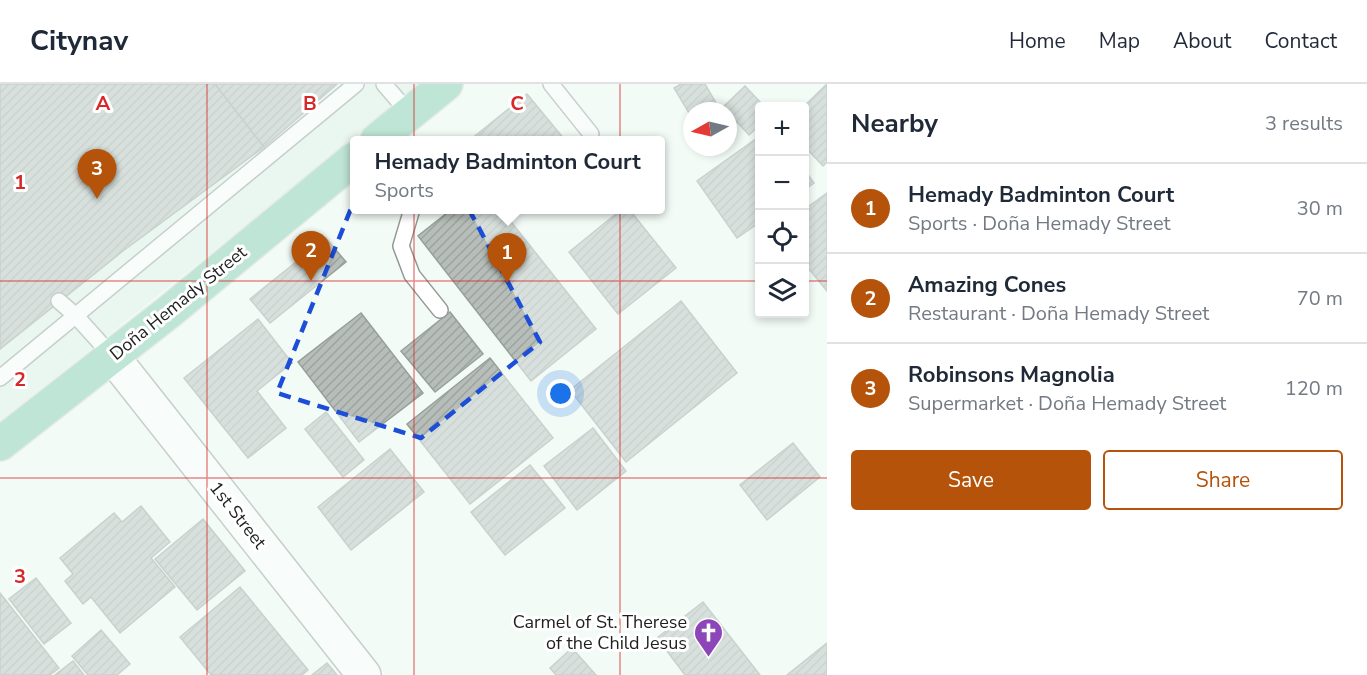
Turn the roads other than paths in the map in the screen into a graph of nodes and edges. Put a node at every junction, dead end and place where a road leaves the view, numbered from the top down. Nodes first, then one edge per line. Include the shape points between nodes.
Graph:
1 (356, 84) edge
2 (384, 84) edge
3 (446, 84) edge
4 (551, 84) edge
5 (409, 113) junction
6 (591, 134) dead end
7 (385, 136) edge
8 (350, 162) edge
9 (411, 214) edge
10 (59, 301) dead end
11 (440, 310) dead end
12 (76, 316) junction
13 (112, 356) junction
14 (0, 378) edge
15 (0, 444) edge
16 (364, 675) edge

1 - 12 lane
2 - 5 lane
3 - 5 main road
4 - 6 lane
5 - 7 main road
8 - 13 main road, Doña Hemady Street
9 - 11 lane via 401,246 412,275
10 - 12 lane
12 - 13 lane
12 - 14 lane
13 - 15 main road, Doña Hemady Street
13 - 16 street, 1st Street

